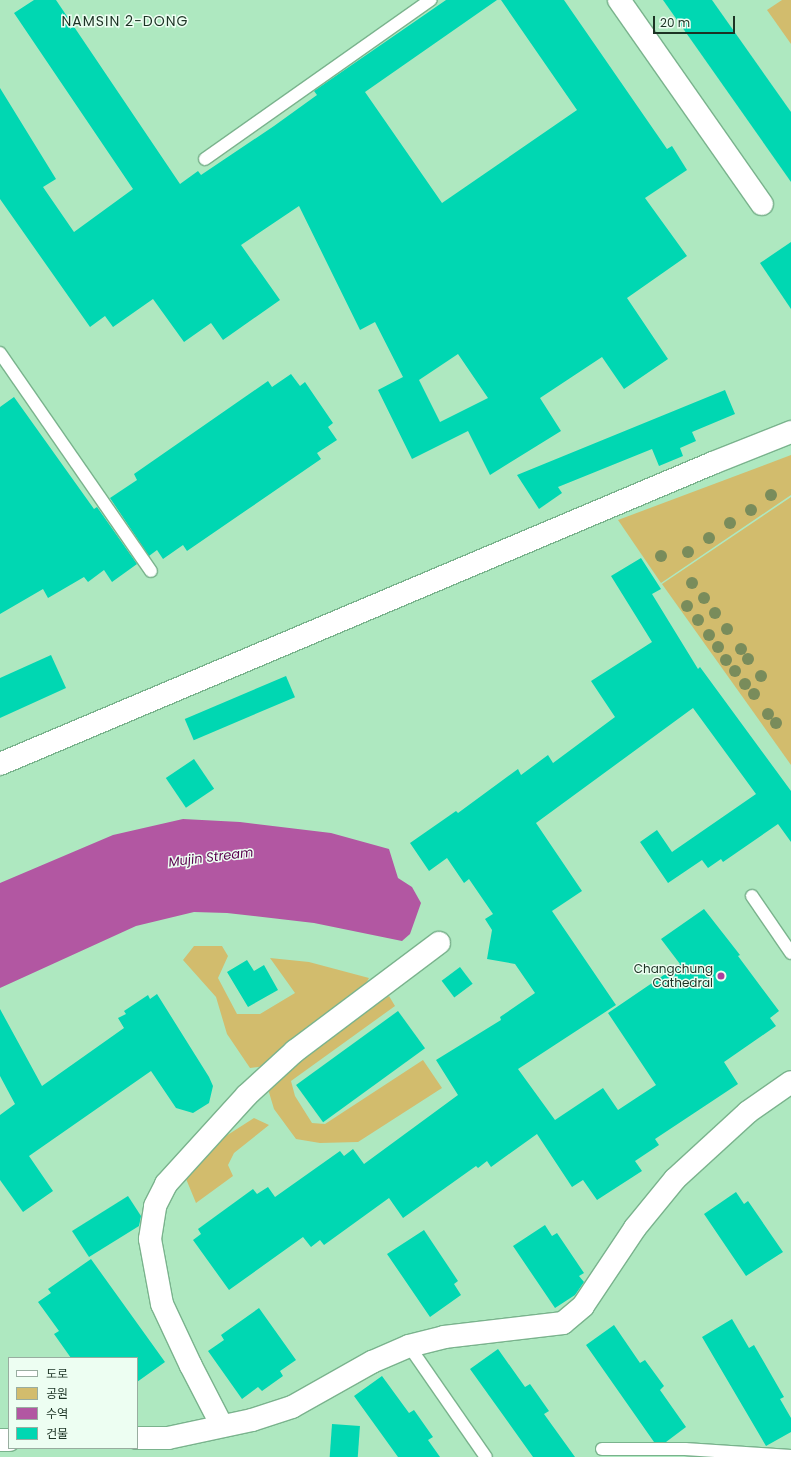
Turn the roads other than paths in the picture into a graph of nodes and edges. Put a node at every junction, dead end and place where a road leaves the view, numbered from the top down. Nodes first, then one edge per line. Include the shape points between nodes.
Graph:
1 (430, 0) edge
2 (619, 0) edge
3 (206, 159) dead end
4 (762, 204) dead end
5 (0, 353) edge
6 (791, 432) edge
7 (151, 571) dead end
8 (0, 764) edge
9 (752, 896) dead end
10 (439, 943) dead end
11 (791, 953) edge
12 (791, 1082) edge
13 (409, 1346) junction
14 (222, 1426) junction
15 (138, 1438) edge
16 (602, 1449) dead end
17 (791, 1456) edge
18 (486, 1457) edge

1 - 3 lane
2 - 4 street
5 - 7 lane
6 - 8 street via 713,462
9 - 11 lane
10 - 14 street via 295,1051 258,1085 166,1184 155,1206 150,1239 162,1304
12 - 13 street via 748,1112 675,1179 635,1228 583,1306 563,1323 444,1337
13 - 14 street via 372,1362 292,1407
13 - 18 lane
14 - 15 street via 168,1438
16 - 17 lane via 685,1449

